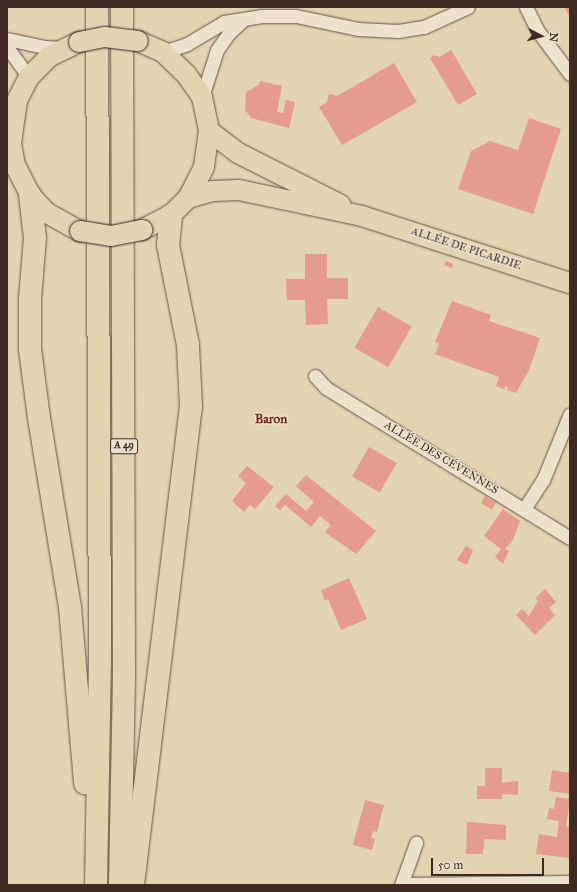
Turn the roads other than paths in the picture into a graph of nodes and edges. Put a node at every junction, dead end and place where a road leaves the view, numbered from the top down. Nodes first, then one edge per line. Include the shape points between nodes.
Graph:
1 (97, 7) edge
2 (122, 7) edge
3 (468, 7) edge
4 (526, 7) edge
5 (244, 20) junction
6 (7, 39) edge
7 (72, 45) junction
8 (7, 48) edge
9 (163, 52) junction
10 (570, 74) edge
11 (29, 77) junction
12 (202, 97) junction
13 (12, 104) edge
14 (209, 131) junction
15 (19, 182) edge
16 (188, 198) junction
17 (171, 214) junction
18 (362, 216) junction
19 (570, 283) edge
20 (315, 376) dead end
21 (570, 414) edge
22 (524, 509) junction
23 (570, 538) edge
24 (416, 843) dead end
25 (570, 882) edge
26 (402, 884) edge
27 (95, 885) edge
28 (120, 885) edge
29 (133, 885) edge

1 - 27 highway, A 49 via 100,664
2 - 28 highway, A 49 via 124,675
3 - 5 street via 431,25 398,31 358,29 279,14
4 - 10 street via 537,30
5 - 9 street via 213,26 187,44
5 - 12 street via 229,33 217,50
6 - 7 street via 45,47
7 - 9 main road, bridge via 105,37 138,41
7 - 11 main road via 50,56
8 - 11 street
9 - 12 main road via 186,74
11 - 13 main road
12 - 14 main road
13 - 15 main road via 11,144
14 - 16 main road via 204,167
14 - 18 main road, ALLÉE DE PICARDIE via 243,157
15 - 17 main road, bridge via 47,212 80,231 111,236 142,230
15 - 27 highway via 35,238 30,299 30,349 38,418 71,615
16 - 17 main road
16 - 18 main road, ALLÉE DE PICARDIE via 213,191 246,191
17 - 29 highway via 168,245 188,345 191,407
18 - 19 main road, ALLÉE DE PICARDIE
20 - 22 street, ALLÉE DES CÉVENNES via 326,388
21 - 22 street via 543,480
22 - 23 street, ALLÉE DES CÉVENNES
24 - 26 street
25 - 26 street

